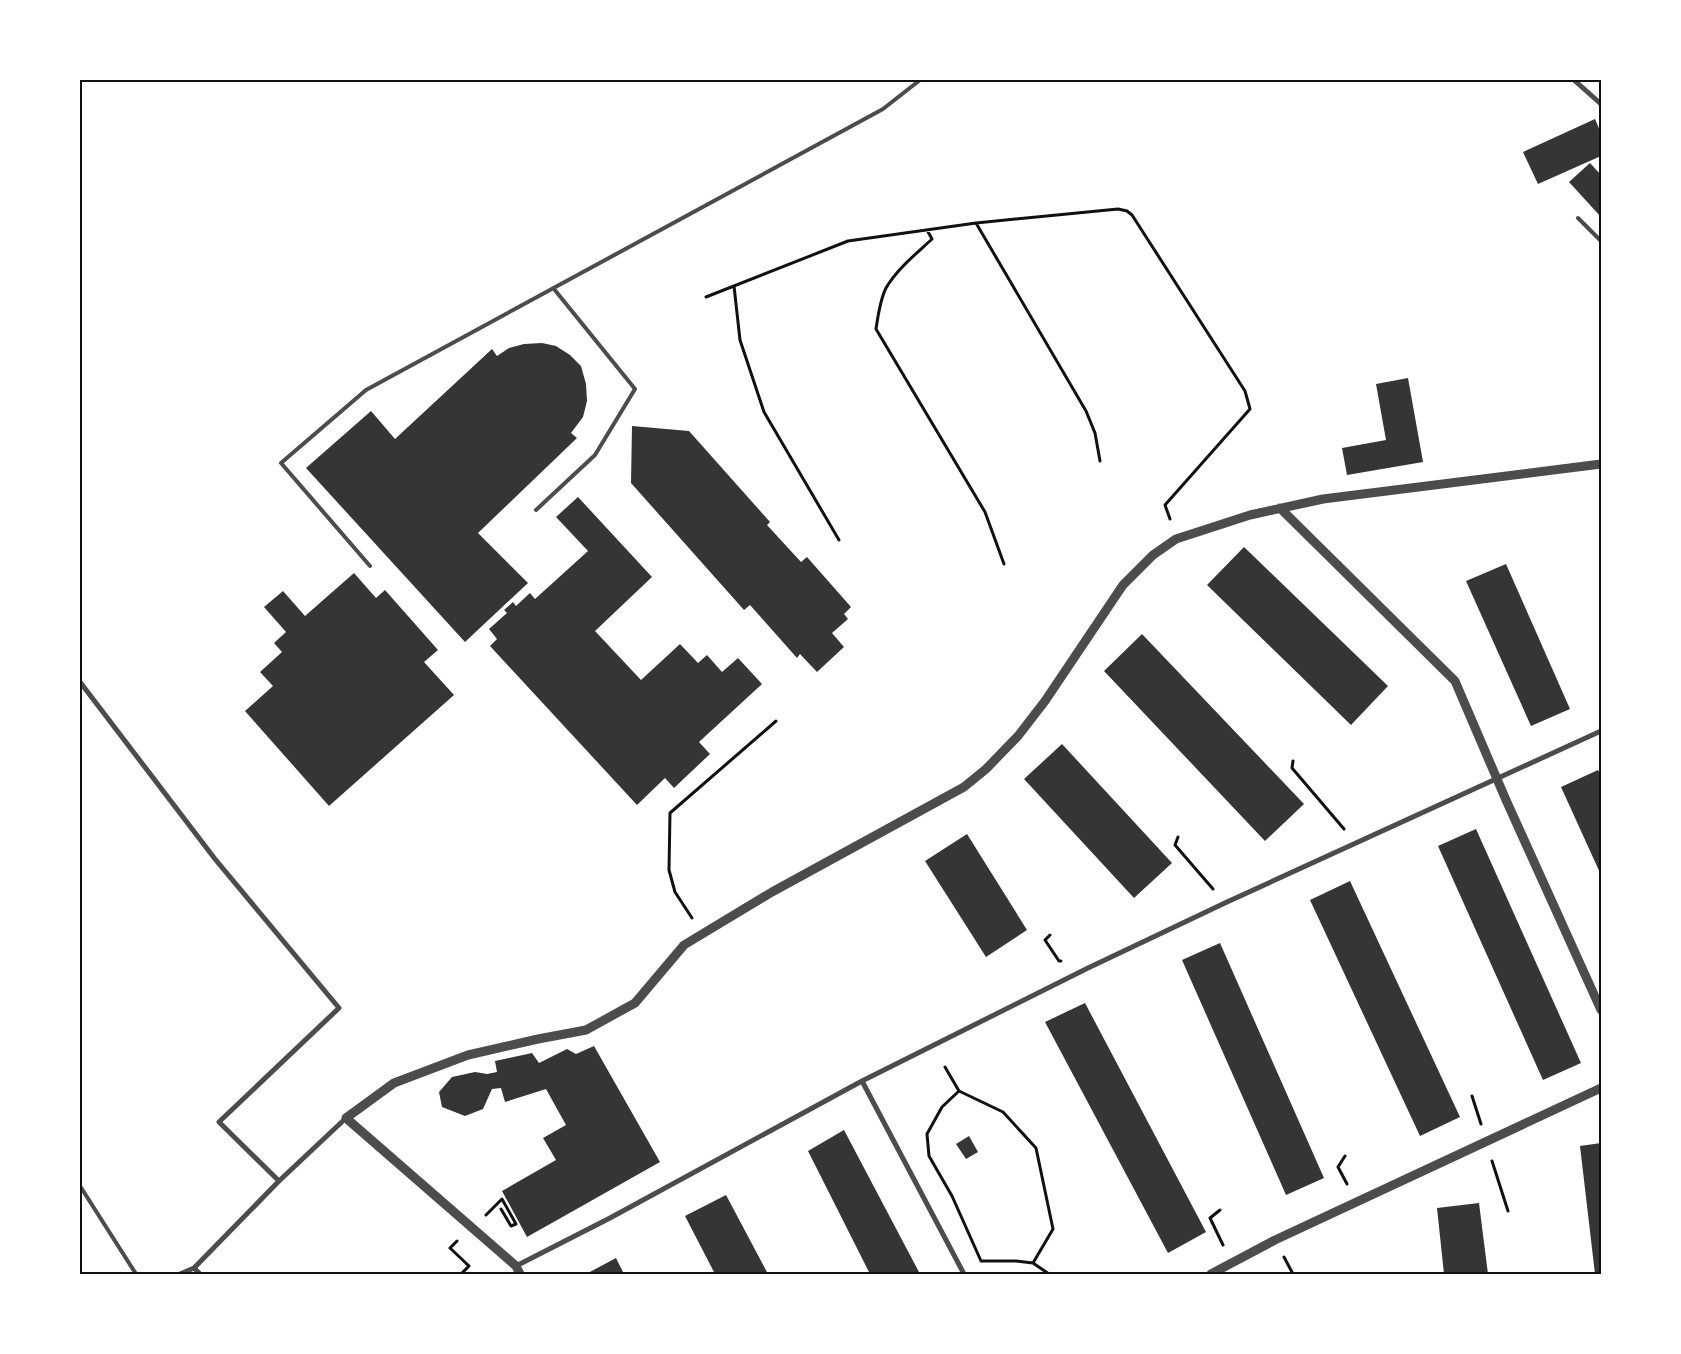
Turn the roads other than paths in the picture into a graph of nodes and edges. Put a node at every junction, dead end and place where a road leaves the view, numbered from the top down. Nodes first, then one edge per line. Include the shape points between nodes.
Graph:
1 (920, 80) edge
2 (1574, 80) edge
3 (1601, 104) edge
4 (1578, 218) dead end
5 (1601, 241) edge
6 (554, 288) junction
7 (1601, 464) edge
8 (1280, 508) junction
9 (536, 510) dead end
10 (370, 566) dead end
11 (80, 682) edge
12 (1601, 731) edge
13 (1497, 780) junction
14 (1601, 1010) edge
15 (862, 1081) junction
16 (1601, 1088) edge
17 (346, 1118) junction
18 (279, 1181) junction
19 (80, 1186) edge
20 (194, 1268) junction
21 (518, 1270) edge
22 (136, 1274) edge
23 (180, 1274) edge
24 (200, 1274) edge
25 (964, 1274) edge
26 (1211, 1274) edge

1 - 6 lane via 883,109
2 - 3 street
4 - 5 lane
6 - 9 lane via 635,389 595,455
6 - 10 lane via 366,390 281,463
7 - 8 street via 1324,499
8 - 13 street via 1456,681
8 - 17 street via 1176,539 1153,555 1123,585 1046,700 986,769 964,787 772,892 684,945 635,1003 586,1030 468,1055 394,1083
11 - 18 street via 215,859 339,1008 219,1122
12 - 13 street
13 - 14 street
13 - 15 street via 1227,902
15 - 21 street
15 - 25 street
16 - 26 street via 1275,1240
17 - 18 street
17 - 21 street
18 - 20 street
19 - 22 lane
20 - 23 street
20 - 24 street

